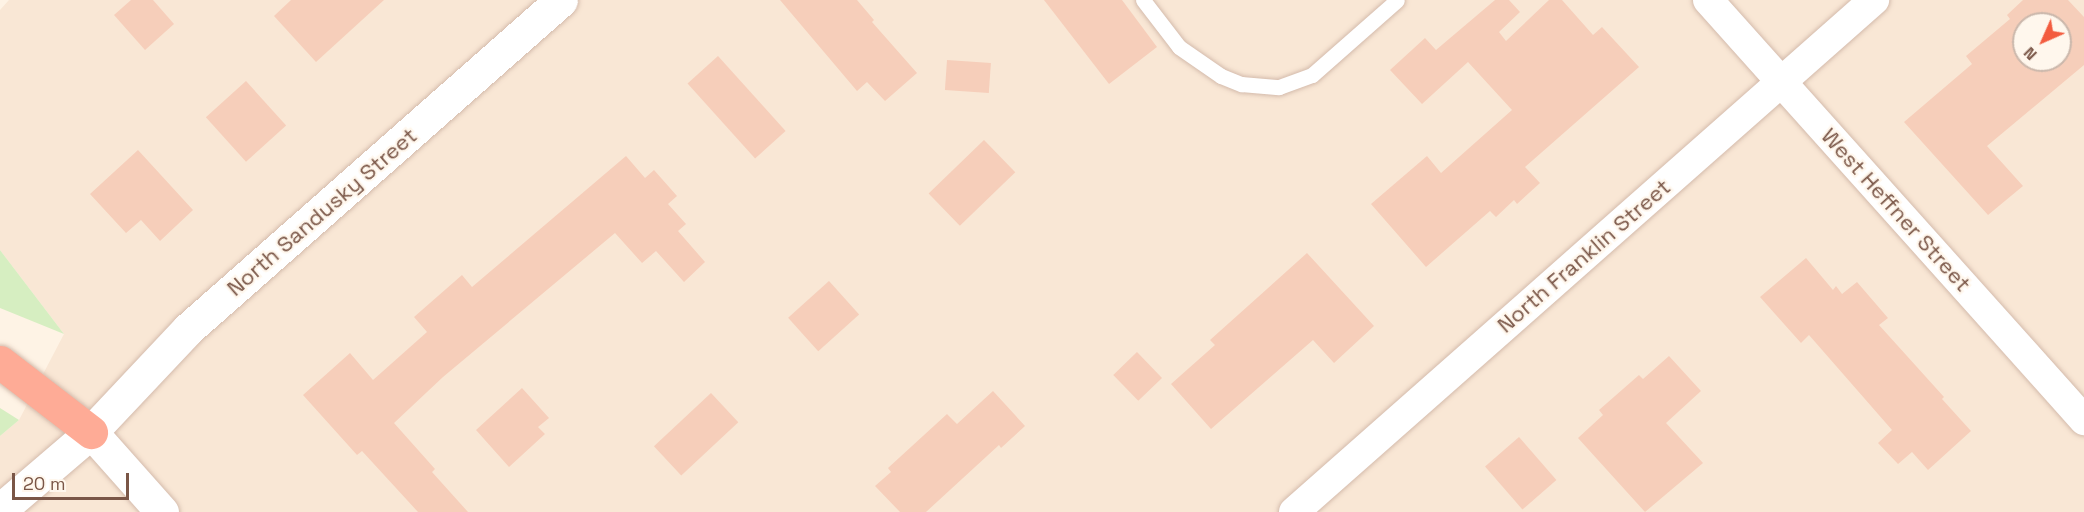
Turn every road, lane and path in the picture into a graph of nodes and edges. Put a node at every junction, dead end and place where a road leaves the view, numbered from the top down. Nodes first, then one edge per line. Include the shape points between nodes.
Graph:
1 (561, 0) edge
2 (1143, 0) edge
3 (1397, 0) edge
4 (1707, 0) edge
5 (1874, 0) edge
6 (1781, 82) junction
7 (0, 362) edge
8 (2084, 420) edge
9 (91, 432) junction
10 (0, 510) edge
11 (162, 512) edge
12 (1294, 512) edge

1 - 9 street, North Sandusky Street via 188,329
2 - 3 lane via 1179,47 1221,76 1241,84 1279,87 1312,75
4 - 6 street, West Heffner Street
5 - 6 street, North Franklin Street
6 - 8 street, West Heffner Street
6 - 12 street, North Franklin Street
7 - 9 highway
9 - 10 street, North Sandusky Street
9 - 11 street

